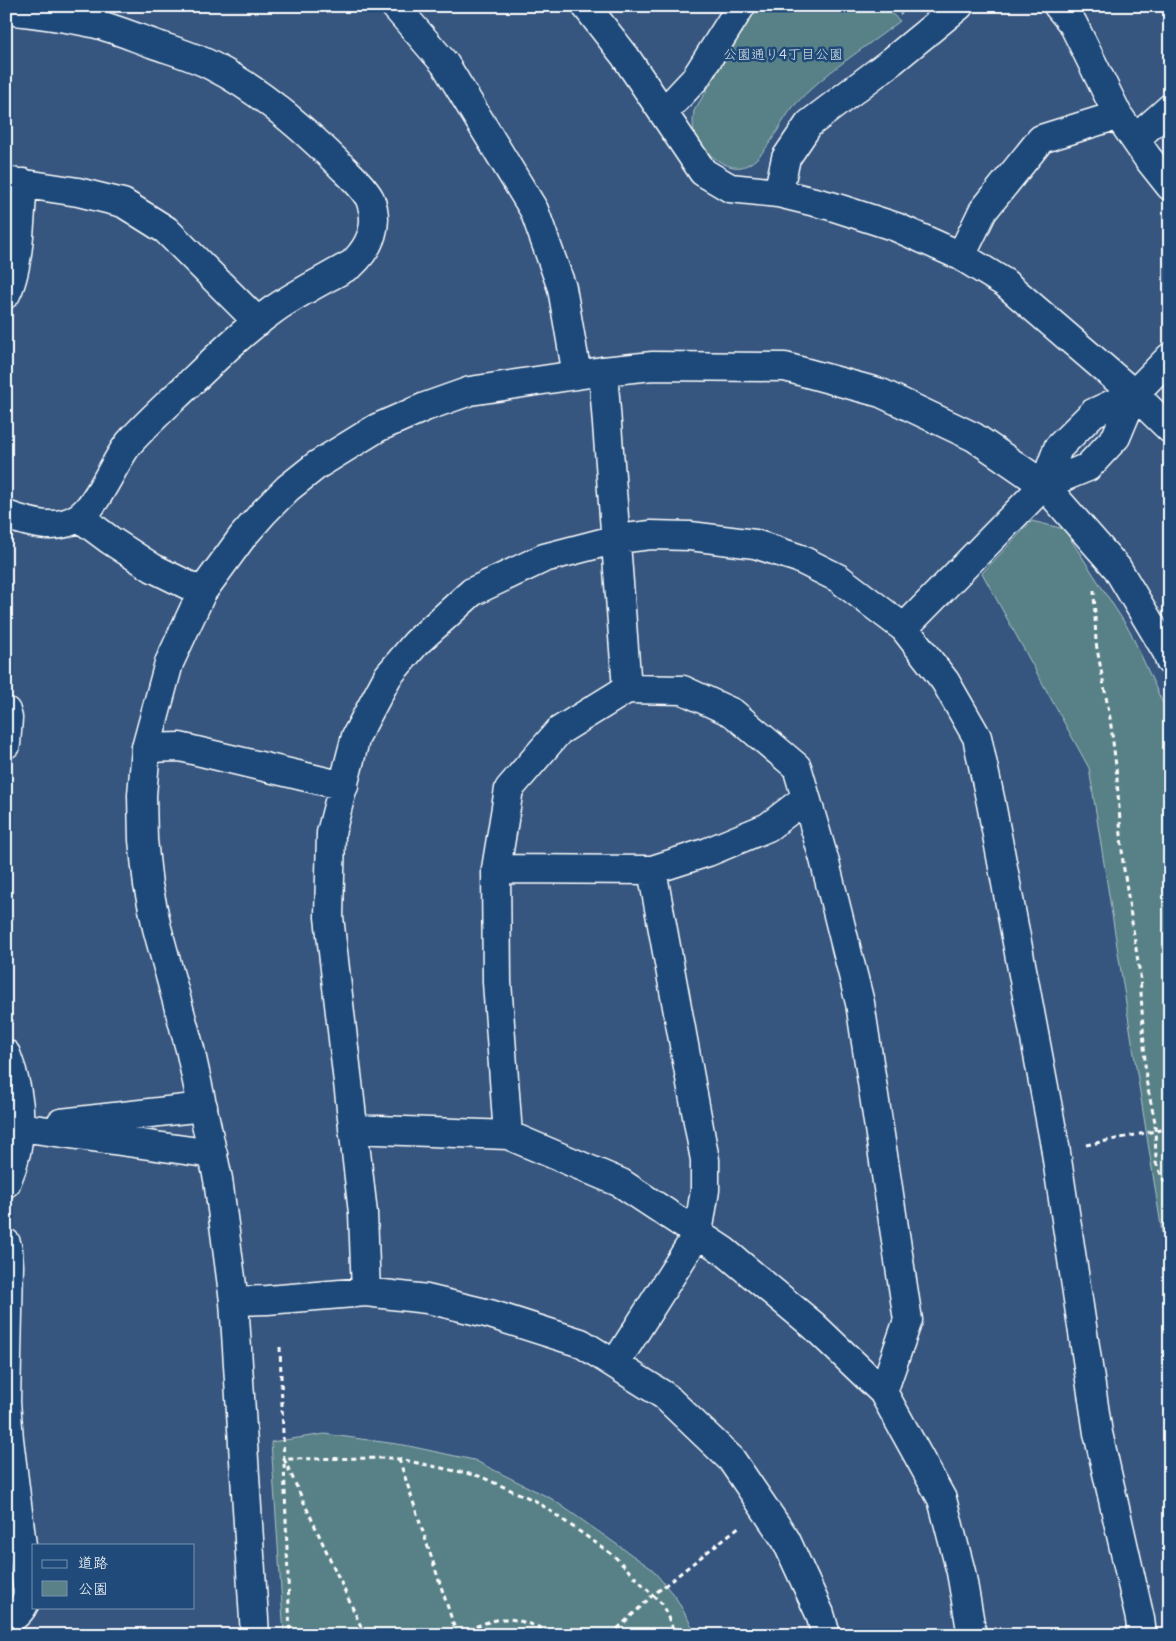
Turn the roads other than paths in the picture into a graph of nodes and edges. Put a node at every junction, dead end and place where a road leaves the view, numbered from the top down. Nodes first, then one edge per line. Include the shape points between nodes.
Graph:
1 (395, 6) edge
2 (586, 6) edge
3 (740, 6) edge
4 (959, 6) edge
5 (1058, 6) edge
6 (6, 10) edge
7 (1170, 108) edge
8 (664, 112) junction
9 (1118, 115) junction
10 (1135, 139) junction
11 (14, 182) edge
12 (1170, 186) edge
13 (778, 193) junction
14 (961, 256) junction
15 (6, 294) edge
16 (258, 322) junction
17 (1170, 357) edge
18 (604, 371) junction
19 (576, 375) junction
20 (1134, 394) junction
21 (1170, 429) edge
22 (1044, 485) junction
23 (6, 515) edge
24 (79, 517) junction
25 (617, 539) junction
26 (202, 592) junction
27 (904, 628) junction
28 (1170, 661) edge
29 (627, 689) junction
30 (6, 712) edge
31 (6, 744) edge
32 (146, 748) junction
33 (344, 786) junction
34 (806, 798) junction
35 (496, 869) junction
36 (652, 870) junction
37 (6, 1054) edge
38 (203, 1107) junction
39 (20, 1127) junction
40 (353, 1129) junction
41 (508, 1135) junction
42 (213, 1154) junction
43 (6, 1183) edge
44 (698, 1233) junction
45 (6, 1242) edge
46 (366, 1292) junction
47 (234, 1300) junction
48 (615, 1364) junction
49 (883, 1392) junction
50 (8, 1439) edge
51 (6, 1622) edge
52 (255, 1635) edge
53 (826, 1635) edge
54 (972, 1635) edge
55 (1142, 1635) edge

1 - 19 street via 445,64 534,210 562,288
2 - 8 street
3 - 8 street via 694,79
4 - 13 street via 809,124 786,158
5 - 9 street via 1073,24
6 - 16 street via 94,23 214,67 295,123 360,185 370,200 374,230 362,255
7 - 10 street
8 - 13 street via 703,172 730,188
9 - 10 street
9 - 14 street via 1041,139 983,211
10 - 12 street
11 - 15 street via 16,262
11 - 16 street via 123,203 166,230
13 - 14 street via 896,227
14 - 20 street via 1005,283
16 - 24 street via 130,443 90,507
17 - 20 street
18 - 19 street
18 - 22 street via 653,366 786,367 881,392 974,437
18 - 25 street
19 - 26 street via 470,391 377,428 317,465 288,488 243,536
20 - 21 street
20 - 22 street via 1093,413 1058,448
22 - 27 street
22 - 28 street via 1117,568
23 - 24 street via 49,525
24 - 26 street via 153,568
25 - 27 street via 651,535 690,536 754,544 798,558 838,578
25 - 29 street
25 - 33 street via 544,558 472,592 416,643 388,676 356,736
26 - 32 street via 169,663
27 - 55 street via 946,681 977,737 1056,1150 1098,1433
29 - 34 street via 683,690 733,713 797,767
29 - 35 street via 559,731 509,789
30 - 31 street
32 - 33 street via 180,747
32 - 38 street via 142,813 148,885
33 - 40 street via 331,833 329,917
34 - 36 street via 768,827 708,852
34 - 49 street via 860,1003 908,1320
35 - 36 street
35 - 41 street via 498,982
36 - 44 street via 705,1160 705,1190
37 - 39 street via 18,1094
38 - 39 street
38 - 42 street
39 - 42 street
39 - 43 street via 18,1149
40 - 41 street
40 - 46 street via 363,1213
41 - 44 street via 621,1183
42 - 47 street
44 - 48 street
44 - 49 street via 813,1325
45 - 50 street via 9,1266
46 - 47 street
46 - 48 street via 427,1299 490,1314 581,1343
47 - 52 street
48 - 53 street via 665,1396 731,1459 786,1540 820,1614
49 - 54 street via 942,1499 961,1572
50 - 51 street via 28,1594 24,1607

